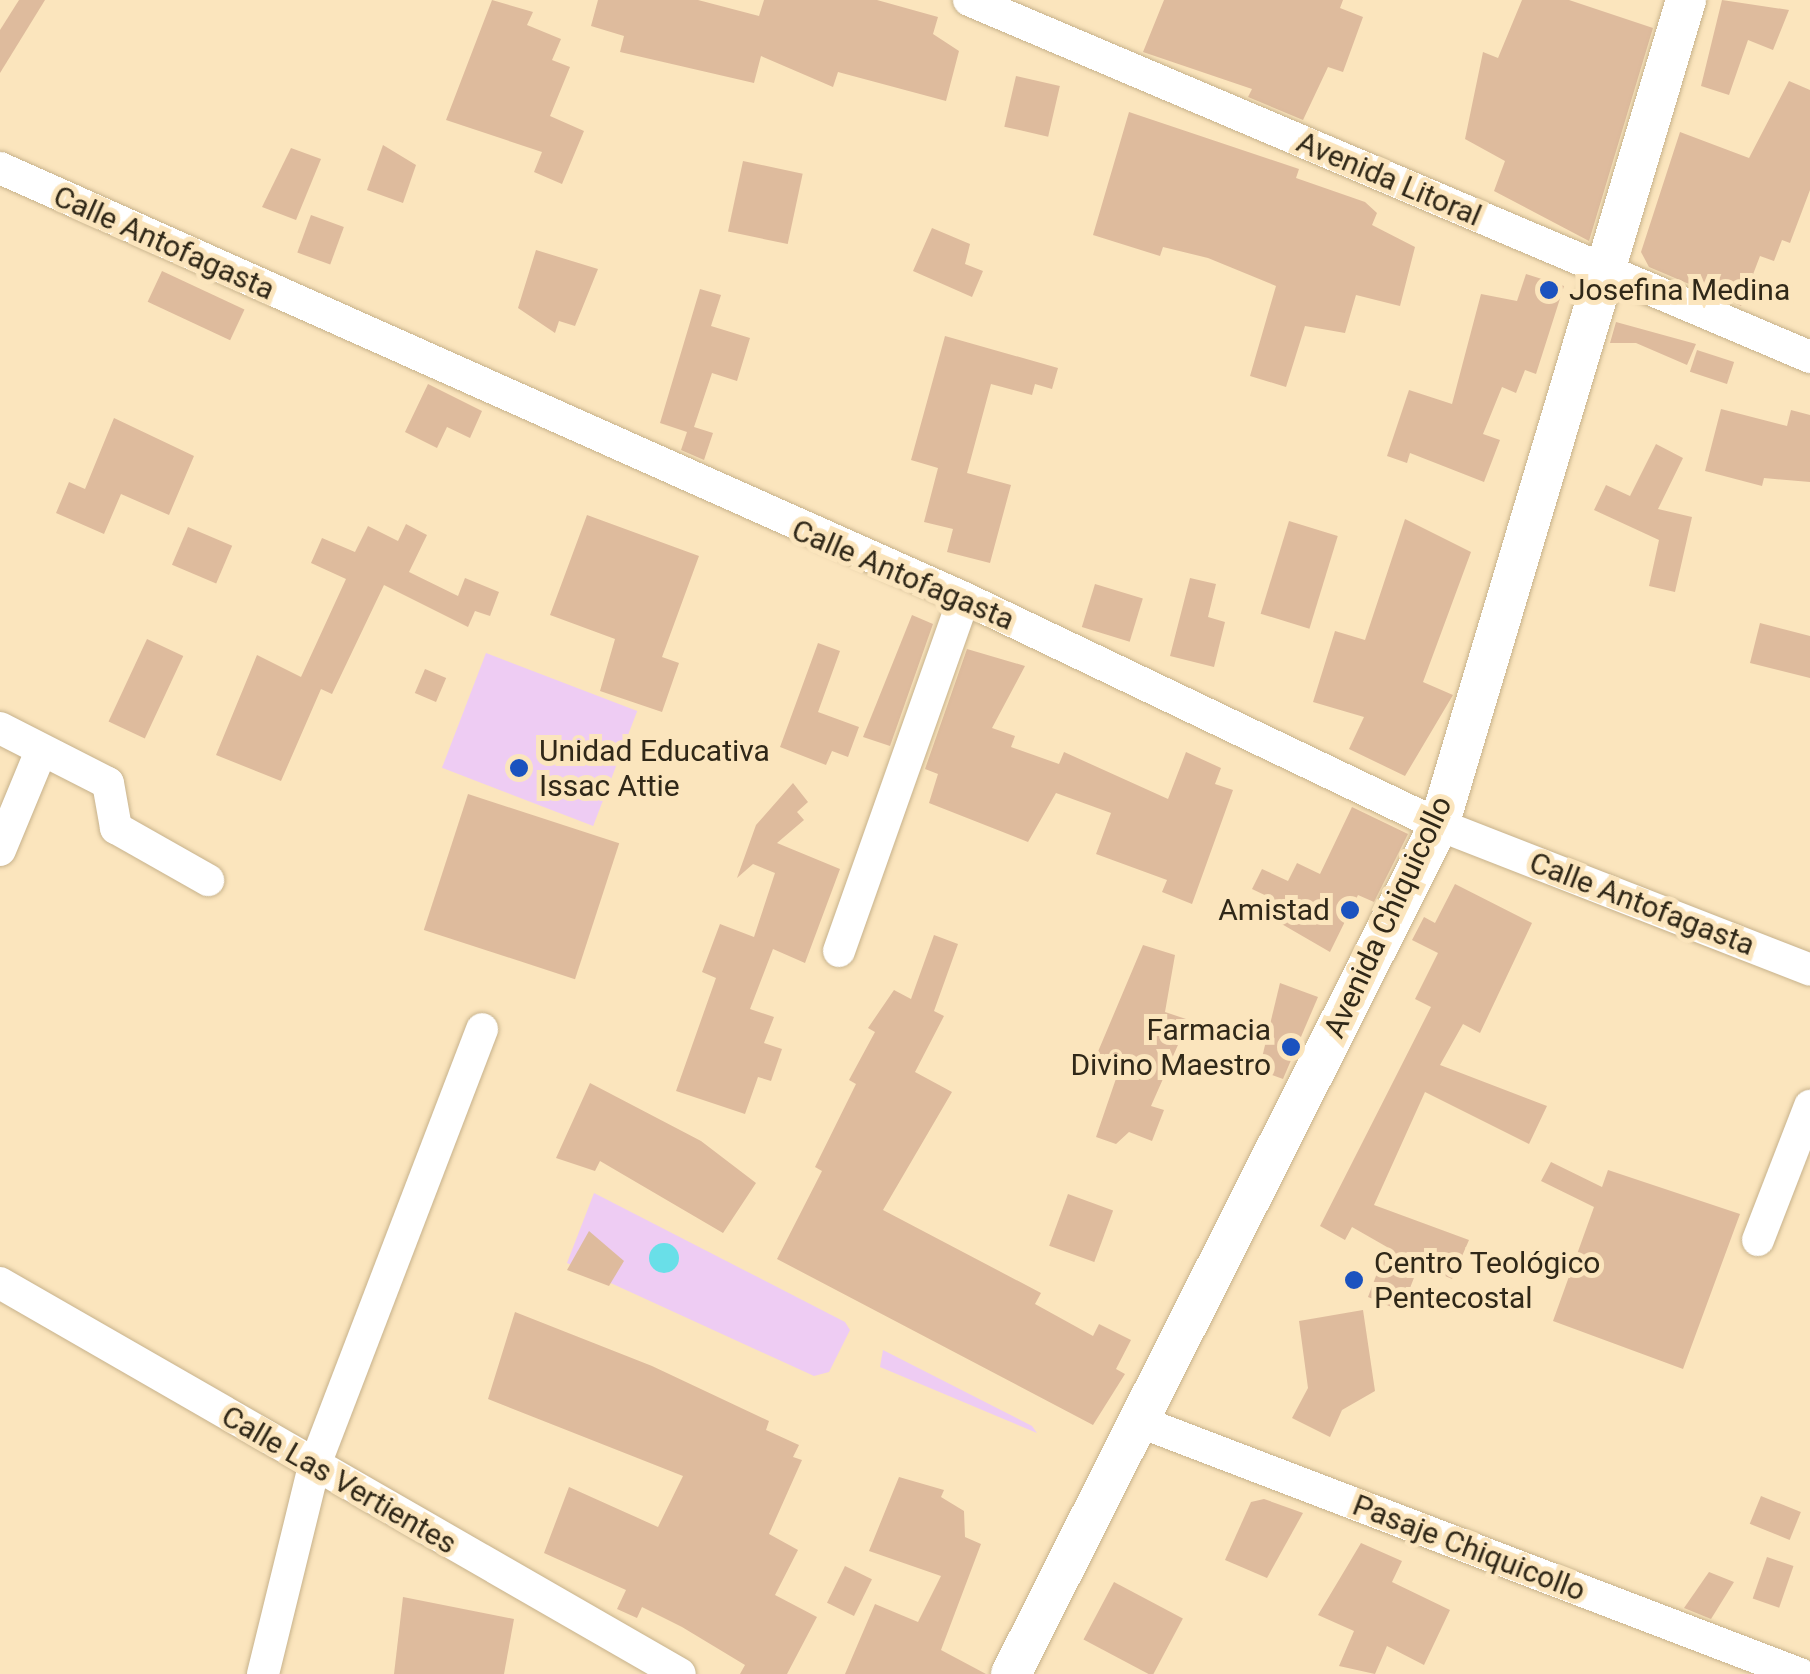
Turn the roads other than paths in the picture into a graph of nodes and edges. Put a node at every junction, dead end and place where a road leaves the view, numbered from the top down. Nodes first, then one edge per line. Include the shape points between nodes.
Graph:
1 (969, 0) edge
2 (1686, 0) edge
3 (0, 168) edge
4 (1601, 269) junction
5 (1810, 356) edge
6 (964, 598) junction
7 (0, 728) edge
8 (41, 751) junction
9 (1439, 825) junction
10 (0, 850) edge
11 (208, 880) dead end
12 (839, 951) dead end
13 (1810, 970) edge
14 (482, 1028) dead end
15 (1807, 1127) edge
16 (1758, 1240) dead end
17 (0, 1283) edge
18 (1138, 1421) junction
19 (314, 1467) junction
20 (263, 1674) edge
21 (680, 1674) edge
22 (1011, 1674) edge
23 (1800, 1674) edge

1 - 4 street, Avenida Litoral
2 - 4 main road, Avenida Chiquicollo
3 - 6 street, Calle Antofagasta
4 - 5 street, Avenida Litoral
4 - 9 main road, Avenida Chiquicollo
6 - 9 street, Calle Antofagasta
6 - 12 street
7 - 8 street
8 - 10 street
8 - 11 street via 108,783 116,828
9 - 13 street, Calle Antofagasta
9 - 18 main road, Avenida Chiquicollo
14 - 19 street
15 - 16 street
17 - 19 street, Calle Las Vertientes
18 - 22 main road, Avenida Chiquicollo via 1113,1454
18 - 23 street, Pasaje Chiquicollo
19 - 20 street
19 - 21 street, Calle Las Vertientes

